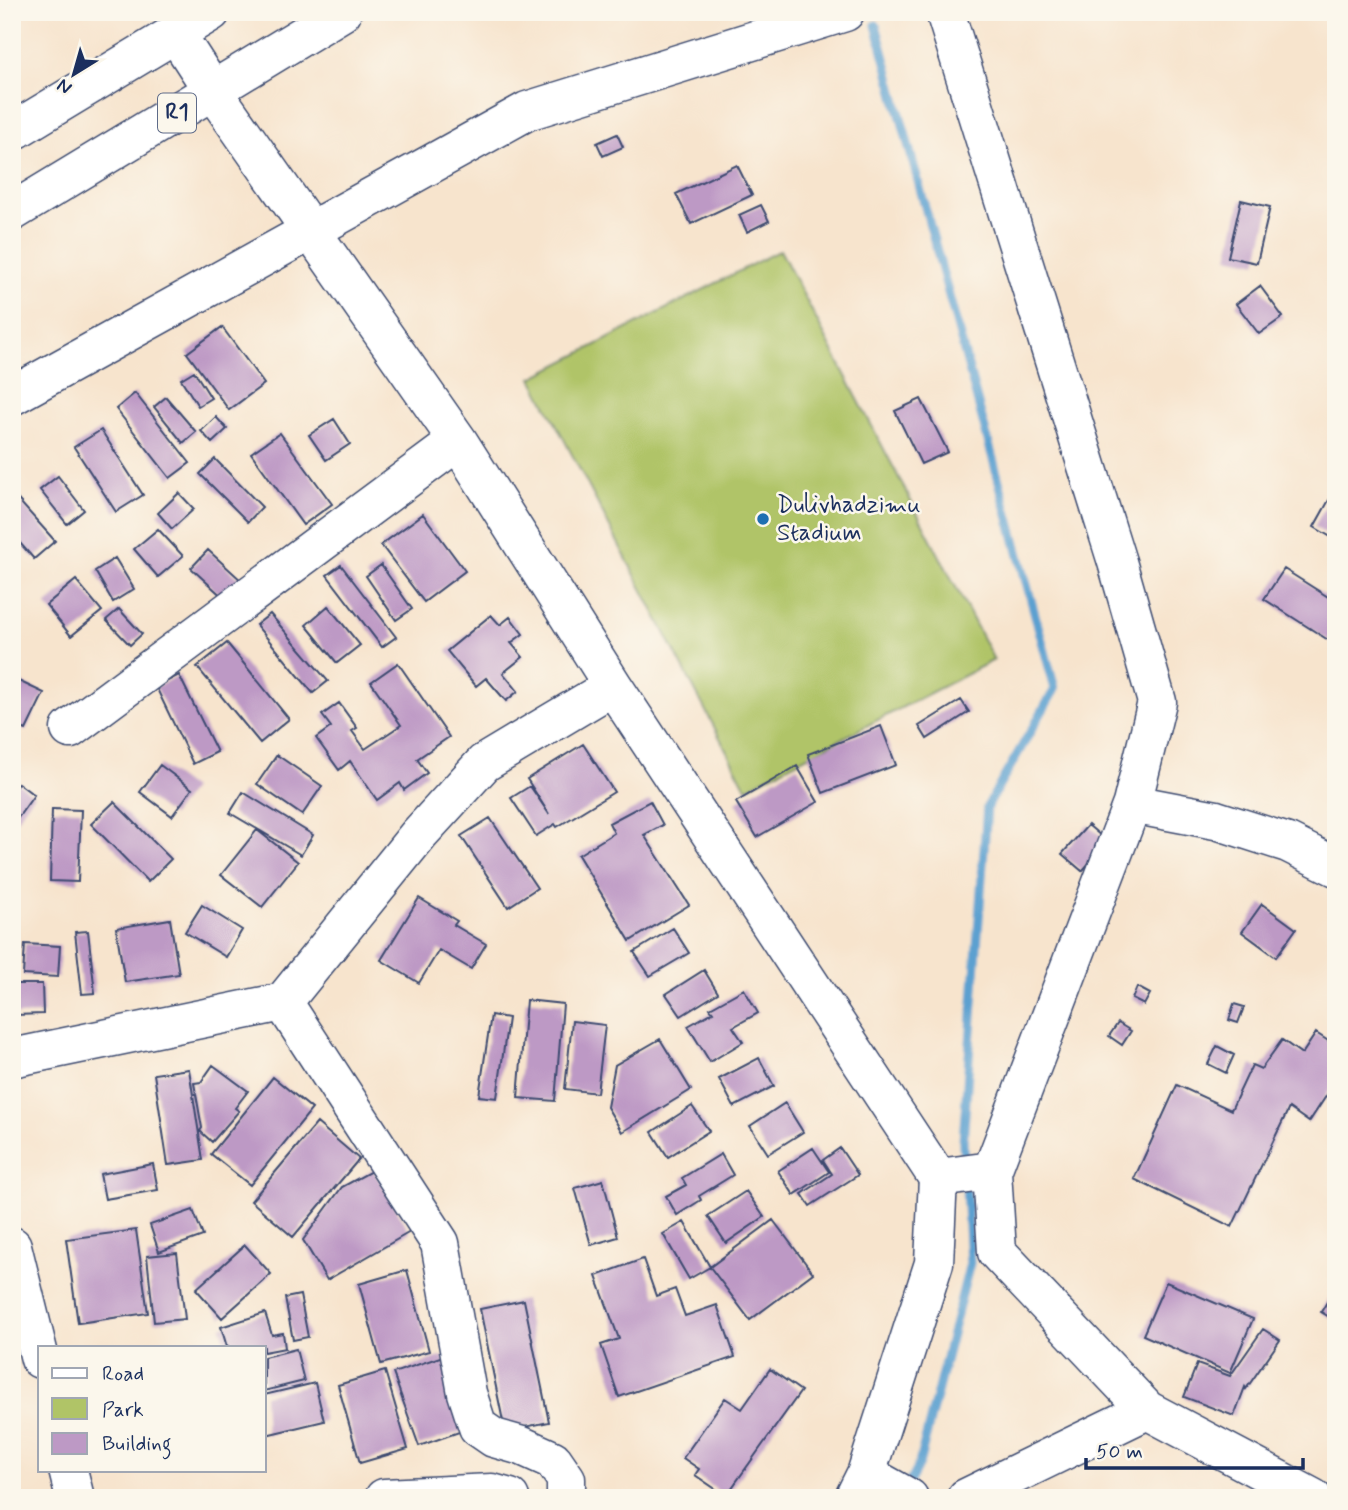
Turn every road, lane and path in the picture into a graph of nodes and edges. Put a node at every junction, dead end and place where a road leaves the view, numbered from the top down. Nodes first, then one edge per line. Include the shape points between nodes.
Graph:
1 (211, 12) edge
2 (342, 12) edge
3 (845, 12) edge
4 (944, 12) edge
5 (176, 34) junction
6 (213, 91) junction
7 (12, 132) edge
8 (12, 212) edge
9 (311, 232) junction
10 (12, 396) edge
11 (458, 441) junction
12 (613, 686) junction
13 (69, 729) dead end
14 (1132, 804) junction
15 (1336, 867) edge
16 (283, 1002) junction
17 (12, 1058) edge
18 (965, 1175) junction
19 (12, 1246) edge
20 (38, 1351) edge
21 (1147, 1410) junction
22 (68, 1472) edge
23 (880, 1490) edge
24 (75, 1498) edge
25 (384, 1498) edge
26 (510, 1498) edge
27 (566, 1498) edge
28 (966, 1498) edge
29 (1313, 1498) edge

1 - 5 main road
2 - 6 main road, R1
3 - 9 main road via 527,111
4 - 14 main road via 1157,702
5 - 6 main road
5 - 7 main road
6 - 8 main road, R1
6 - 9 main road
9 - 10 main road
9 - 11 main road
11 - 12 main road
11 - 13 main road
12 - 16 main road via 484,763 419,834
12 - 18 main road
14 - 15 main road via 1216,820 1288,843
14 - 18 main road
16 - 17 main road
16 - 27 main road via 440,1243 467,1394 478,1427 494,1438 554,1460 566,1479
18 - 21 main road via 997,1252
18 - 23 main road via 934,1263
19 - 20 main road
21 - 28 main road
21 - 29 main road
22 - 24 main road
25 - 26 main road via 492,1493

